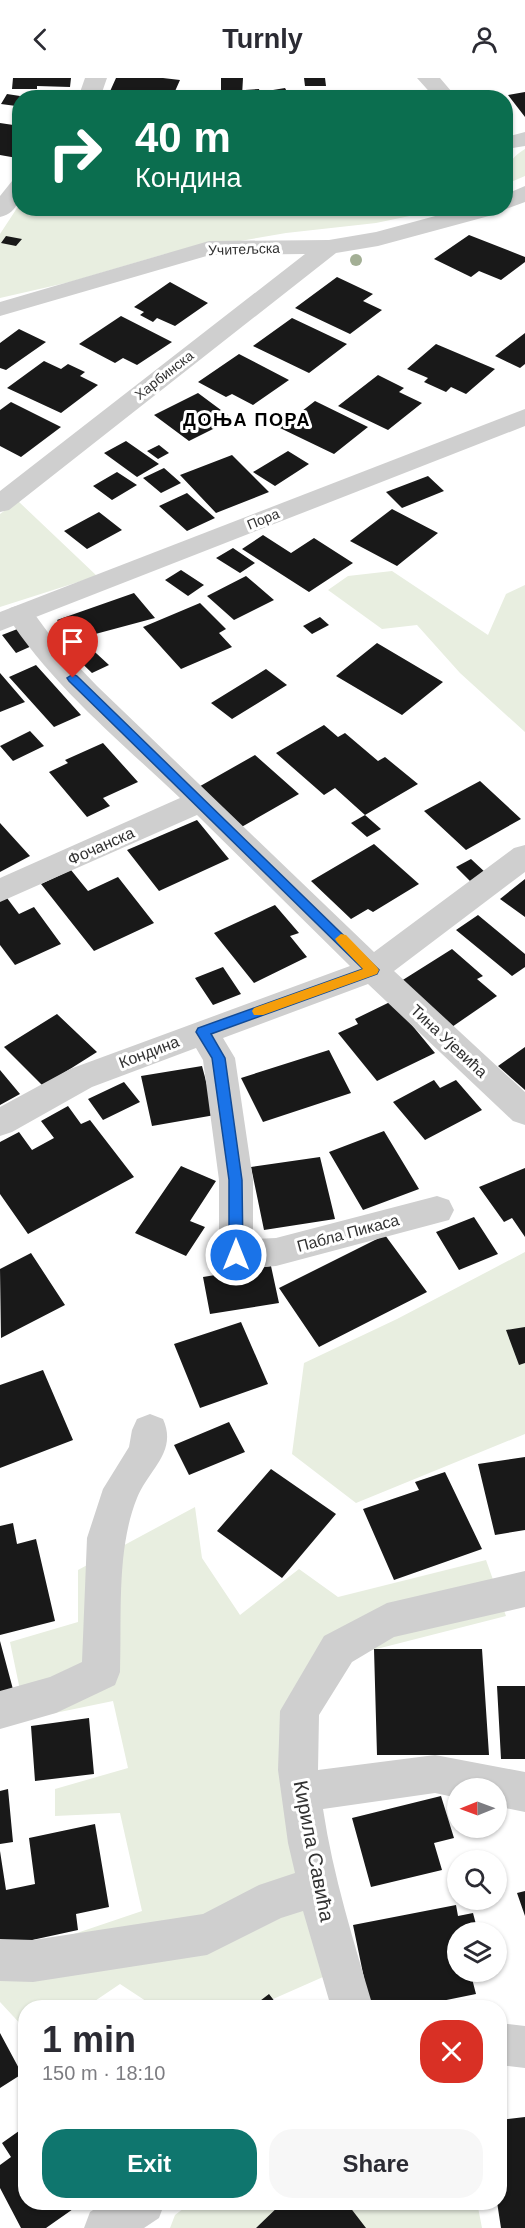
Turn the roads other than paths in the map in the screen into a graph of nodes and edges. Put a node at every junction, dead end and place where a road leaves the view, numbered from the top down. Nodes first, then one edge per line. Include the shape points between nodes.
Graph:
1 (428, 78) edge
2 (439, 90) edge
3 (12, 196) edge
4 (0, 210) edge
5 (462, 216) edge
6 (329, 247) junction
7 (0, 309) edge
8 (525, 417) edge
9 (0, 504) edge
10 (10, 618) edge
11 (201, 801) junction
12 (525, 856) edge
13 (0, 891) edge
14 (373, 970) junction
15 (202, 1032) junction
16 (525, 1112) edge
17 (0, 1124) edge
18 (437, 1210) dead end
19 (150, 1430) dead end
20 (525, 1589) edge
21 (0, 1710) edge
22 (301, 1792) junction
23 (525, 1792) edge
24 (318, 1886) junction
25 (0, 1960) edge
26 (350, 2000) edge
27 (507, 2045) edge
28 (525, 2047) edge
29 (132, 2210) edge
30 (106, 2228) edge

1 - 2 street
3 - 4 street
5 - 6 street, Учитељска
6 - 7 street, Учитељска via 208,248
6 - 9 street, Харбинска
8 - 10 street, Пора
10 - 11 street
11 - 13 street, Фочанска
11 - 14 street
12 - 14 street, Кондина
14 - 15 street, Кондина
14 - 16 street, Тина Ујевића
15 - 17 street, Кондина via 81,1078
15 - 18 street, Пабла Пикаса via 219,1058 236,1180 236,1255 276,1252
19 - 21 street via 146,1452 121,1490 106,1538 101,1672 56,1694
20 - 22 street, Кирила Савића via 387,1621 338,1649 300,1711
22 - 23 street via 435,1774
22 - 24 street, Кирила Савића
24 - 25 street via 274,1900 207,1934 33,1961
24 - 26 street, Кирила Савића
27 - 28 street
29 - 30 street

